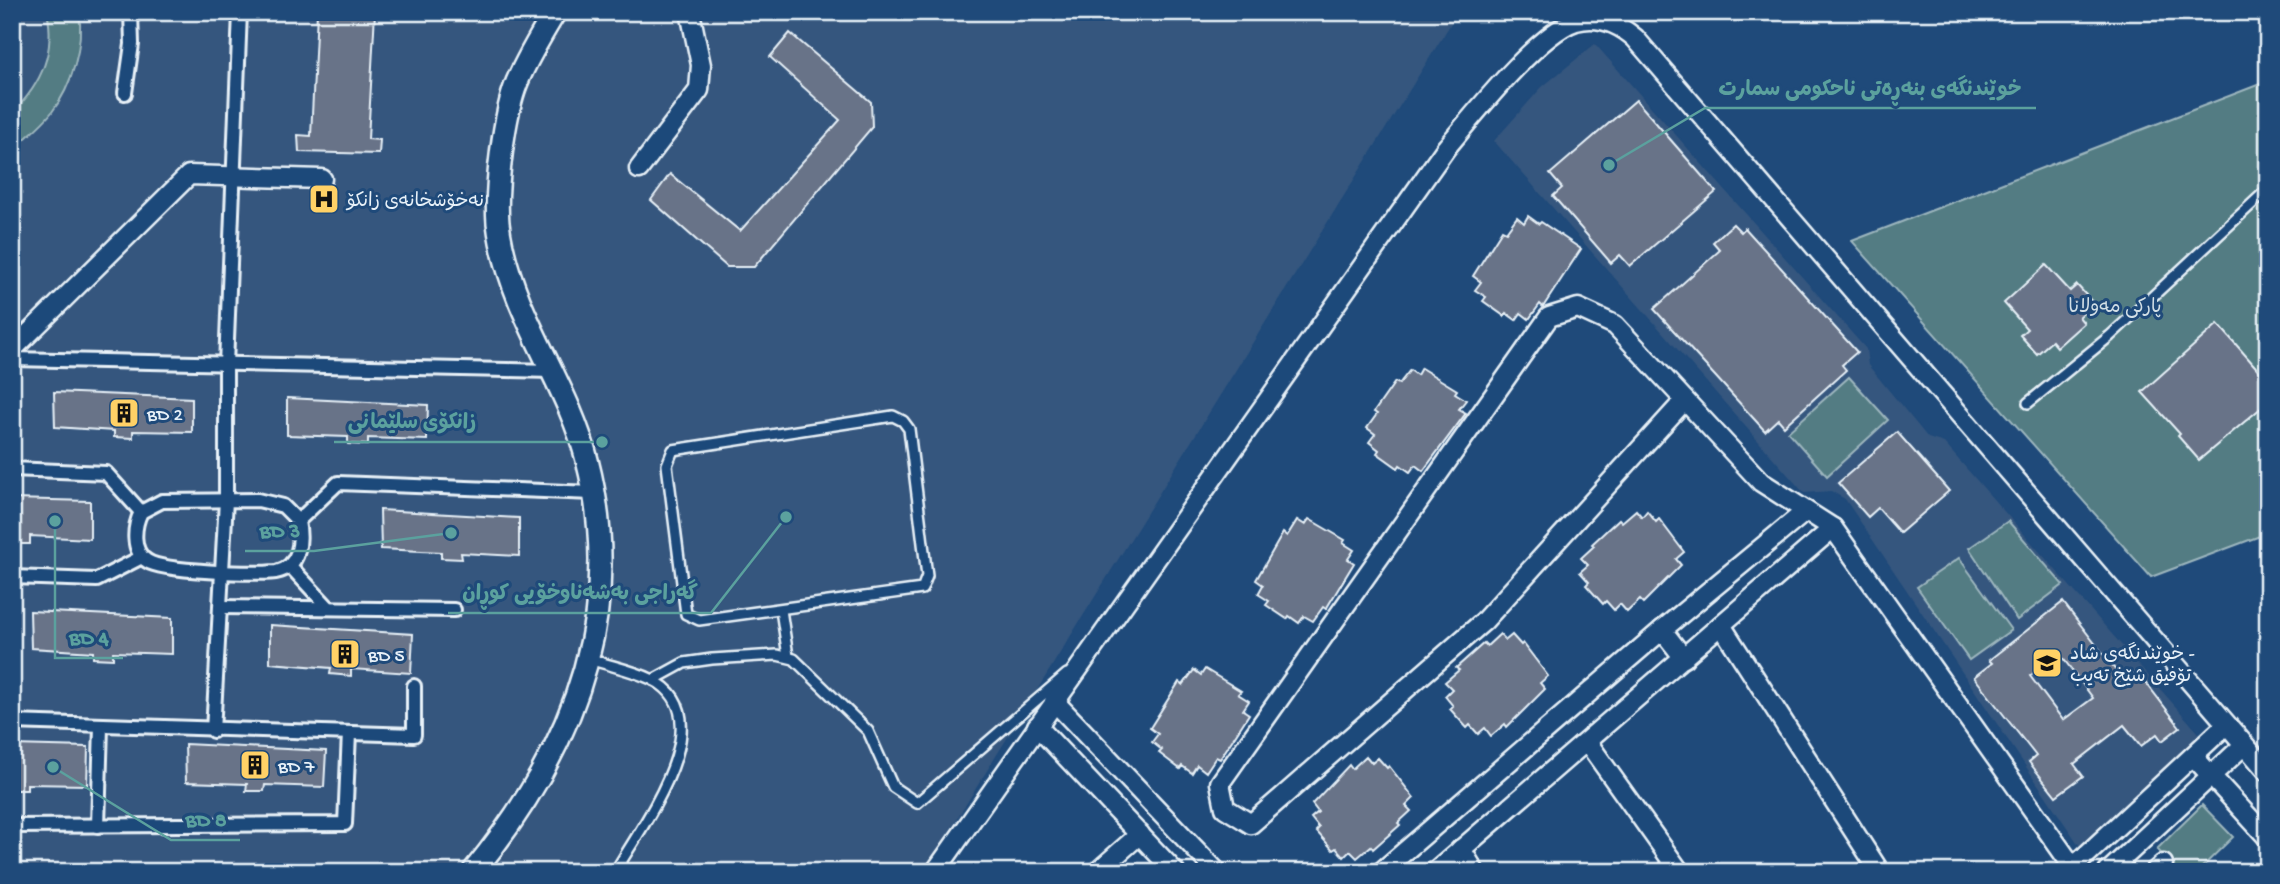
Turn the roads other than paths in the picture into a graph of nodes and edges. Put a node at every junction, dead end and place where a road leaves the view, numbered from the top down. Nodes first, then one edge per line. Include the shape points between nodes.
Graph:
1 (131, 12) edge
2 (240, 12) edge
3 (555, 12) edge
4 (690, 12) edge
5 (125, 93) dead end
6 (639, 169) dead end
7 (233, 176) junction
8 (322, 179) dead end
9 (2268, 189) edge
10 (12, 349) edge
11 (12, 359) edge
12 (226, 365) junction
13 (552, 371) junction
14 (1684, 401) junction
15 (2028, 403) dead end
16 (12, 469) edge
17 (593, 493) junction
18 (226, 500) junction
19 (1806, 511) junction
20 (141, 512) junction
21 (298, 521) junction
22 (1833, 528) junction
23 (142, 557) junction
24 (290, 566) junction
25 (221, 570) junction
26 (12, 577) edge
27 (220, 607) junction
28 (329, 608) junction
29 (454, 610) dead end
30 (781, 610) junction
31 (1721, 625) junction
32 (1662, 630) junction
33 (788, 656) junction
34 (1684, 658) junction
35 (590, 659) junction
36 (1083, 660) junction
37 (653, 680) junction
38 (414, 686) dead end
39 (1054, 701) junction
40 (12, 722) edge
41 (2226, 725) junction
42 (101, 726) junction
43 (1037, 726) junction
44 (213, 730) junction
45 (349, 733) junction
46 (1588, 743) junction
47 (2244, 745) junction
48 (2193, 756) junction
49 (1111, 760) junction
50 (2268, 772) edge
51 (2211, 776) junction
52 (1090, 781) junction
53 (12, 826) edge
54 (98, 826) junction
55 (1140, 834) junction
56 (2268, 838) edge
57 (1461, 849) junction
58 (2070, 869) edge
59 (473, 872) edge
60 (615, 872) edge
61 (935, 872) edge
62 (1097, 872) edge
63 (1175, 872) edge
64 (1217, 872) edge
65 (1381, 872) edge
66 (1434, 872) edge
67 (1475, 872) edge
68 (1680, 872) edge
69 (1880, 872) edge
70 (2108, 872) edge

1 - 5 street
2 - 7 street
3 - 13 street via 516,83 504,141 498,222 519,302
4 - 6 street via 701,65 699,90
7 - 8 street
7 - 10 street via 189,175
7 - 12 street
9 - 15 lane via 2110,336
11 - 12 street
12 - 13 street
12 - 18 street
13 - 17 street via 587,460
14 - 14 street via 1615,325 1578,308 1549,317 1220,783 1225,808 1251,824 1484,621
14 - 19 street via 1761,482
16 - 20 street via 106,473
17 - 21 street via 338,483
17 - 35 street via 600,579
18 - 20 street via 162,501
18 - 21 street via 277,504 289,509
18 - 25 street
19 - 22 street
19 - 32 street
20 - 23 street via 136,537
21 - 24 street via 299,550
22 - 31 street
22 - 58 street
23 - 25 street via 160,567
23 - 26 street via 97,580
24 - 25 street via 267,573
24 - 28 street
25 - 27 street
27 - 28 street
27 - 44 street
28 - 29 street
30 - 30 lane via 699,620 686,614 667,465 670,454 677,448 886,416 899,419 909,429 925,585 919,591
30 - 33 lane
31 - 34 street
31 - 69 street
32 - 34 street
32 - 65 street
33 - 36 lane via 868,731 893,787 918,803
33 - 37 lane via 684,663
34 - 46 street
35 - 37 lane
35 - 59 street via 540,775
36 - 39 street
36 - 41 street via 1446,148 1547,39 1565,26 1596,19 1617,25 1636,38
37 - 60 lane via 680,715 681,748
38 - 45 street via 414,735
39 - 43 street
39 - 49 street
40 - 42 street
41 - 47 street
41 - 48 street
42 - 44 street
42 - 54 street
43 - 52 street
43 - 61 street
44 - 45 street
45 - 54 street via 345,824
46 - 57 street
46 - 68 street
47 - 50 street
47 - 51 street
48 - 51 street
48 - 58 street
49 - 52 street
49 - 64 street
51 - 56 street
51 - 70 street
52 - 55 street
53 - 54 street
55 - 62 street
55 - 63 street
57 - 66 street
57 - 67 street

